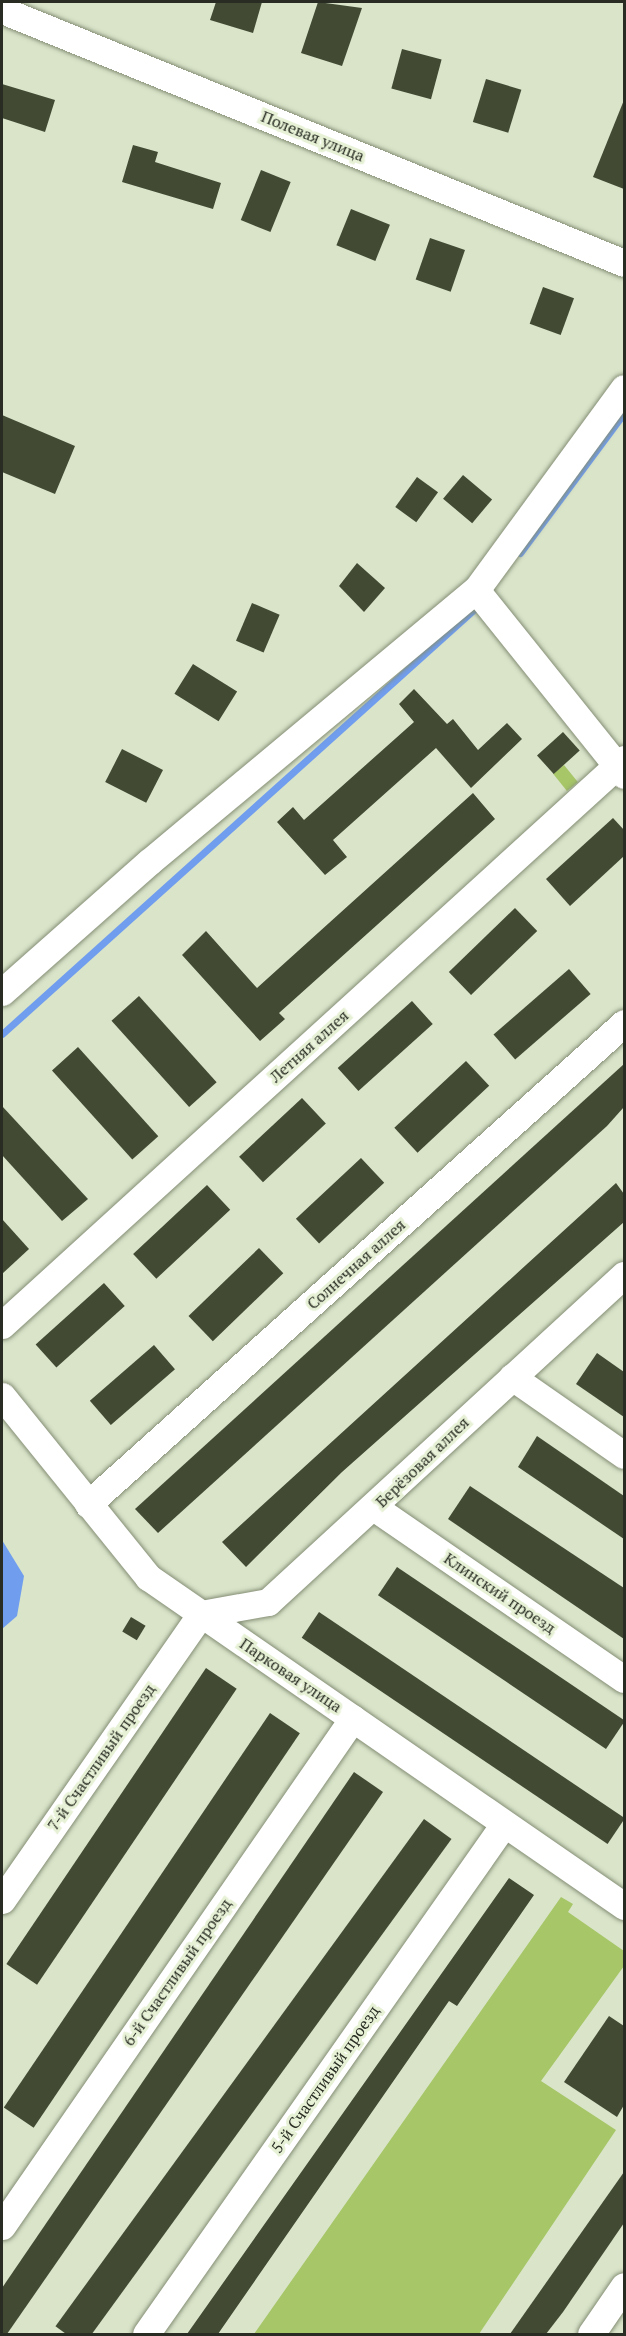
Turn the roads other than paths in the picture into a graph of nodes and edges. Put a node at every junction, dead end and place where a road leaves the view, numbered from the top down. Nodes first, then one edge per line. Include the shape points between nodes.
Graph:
1 (2, 10) edge
2 (624, 263) edge
3 (624, 388) edge
4 (476, 591) junction
5 (622, 768) edge
6 (2, 992) edge
7 (624, 1023) edge
8 (624, 1275) edge
9 (2, 1325) edge
10 (512, 1377) junction
11 (2, 1396) edge
12 (624, 1455) edge
13 (88, 1504) junction
14 (375, 1508) junction
15 (201, 1614) junction
16 (624, 1679) edge
17 (353, 1718) junction
18 (504, 1824) junction
19 (2, 1900) edge
20 (624, 1906) edge
21 (2, 2226) edge
22 (624, 2286) edge
23 (146, 2334) edge
24 (591, 2334) edge

1 - 2 street, Полевая улица
3 - 4 street
4 - 5 street, Летняя аллея
4 - 6 street via 149,862
5 - 9 street, Летняя аллея
7 - 13 street, Солнечная аллея
8 - 10 street, Берёзовая аллея
10 - 12 street
10 - 14 street, Берёзовая аллея
11 - 13 street, Парковая улица
13 - 15 street, Парковая улица via 148,1577
14 - 15 street, Берёзовая аллея via 268,1602
14 - 16 street, Клинский проезд
15 - 17 street, Парковая улица
15 - 19 street, 7-й Счастливый проезд
17 - 18 street, Парковая улица
17 - 21 street, 6-й Счастливый проезд
18 - 20 street, Парковая улица
18 - 23 street, 5-й Счастливый проезд
22 - 24 street

